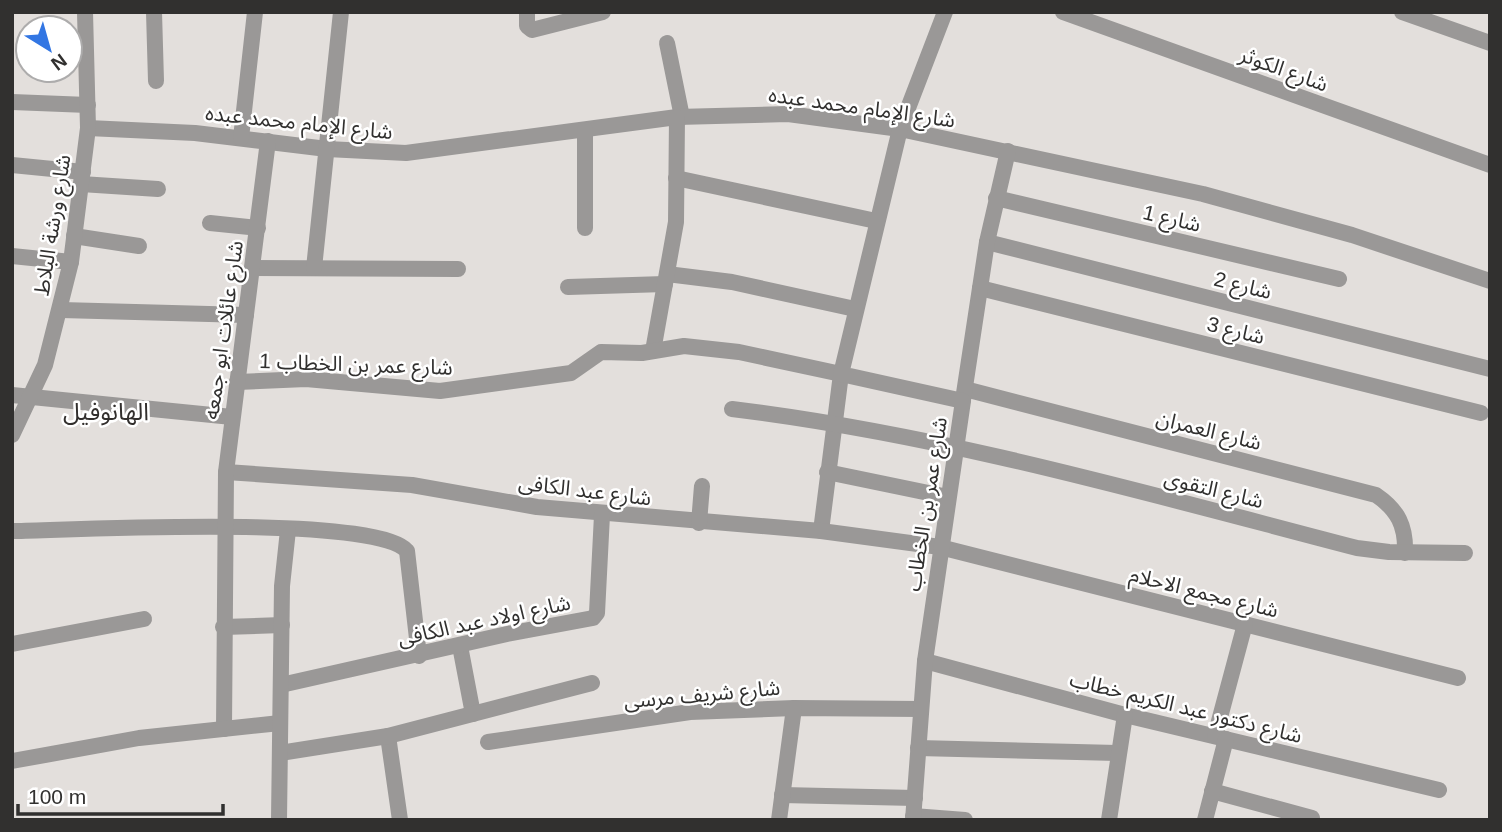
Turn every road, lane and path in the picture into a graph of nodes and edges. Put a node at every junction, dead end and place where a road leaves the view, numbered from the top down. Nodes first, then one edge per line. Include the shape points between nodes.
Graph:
1 (85, 12) edge
2 (154, 12) edge
3 (255, 12) edge
4 (341, 12) edge
5 (527, 12) edge
6 (603, 12) edge
7 (945, 12) edge
8 (1063, 12) edge
9 (1402, 12) edge
10 (667, 43) dead end
11 (1490, 43) edge
12 (156, 81) dead end
13 (12, 102) edge
14 (88, 105) junction
15 (680, 117) junction
16 (88, 128) junction
17 (900, 129) junction
18 (585, 130) junction
19 (241, 138) junction
20 (268, 141) junction
21 (327, 149) junction
22 (1008, 151) junction
23 (12, 165) edge
24 (1490, 165) edge
25 (82, 178) junction
26 (676, 178) junction
27 (158, 189) dead end
28 (996, 198) junction
29 (876, 221) junction
30 (210, 223) dead end
31 (257, 228) junction
32 (585, 228) dead end
33 (75, 236) junction
34 (987, 242) junction
35 (139, 246) dead end
36 (12, 256) edge
37 (71, 262) junction
38 (253, 268) junction
39 (314, 268) junction
40 (458, 269) dead end
41 (666, 279) junction
42 (1339, 279) dead end
43 (1490, 281) edge
44 (568, 287) dead end
45 (980, 288) junction
46 (855, 309) junction
47 (61, 310) junction
48 (247, 315) junction
49 (653, 351) junction
50 (1490, 369) edge
51 (841, 374) junction
52 (237, 382) junction
53 (12, 395) edge
54 (964, 395) junction
55 (31, 396) junction
56 (732, 410) dead end
57 (1481, 413) dead end
58 (232, 417) junction
59 (833, 421) junction
60 (12, 435) edge
61 (956, 445) junction
62 (226, 472) junction
63 (827, 472) junction
64 (702, 486) dead end
65 (948, 497) junction
66 (602, 515) junction
67 (699, 523) junction
68 (224, 525) junction
69 (288, 530) junction
70 (12, 531) edge
71 (821, 531) junction
72 (940, 547) junction
73 (1405, 553) junction
74 (1465, 553) dead end
75 (144, 618) dead end
76 (1245, 624) junction
77 (282, 625) junction
78 (223, 627) junction
79 (12, 644) edge
80 (460, 646) junction
81 (419, 656) junction
82 (925, 661) junction
83 (1458, 678) dead end
84 (592, 683) dead end
85 (281, 685) junction
86 (794, 708) junction
87 (921, 709) junction
88 (473, 714) junction
89 (1125, 715) junction
90 (280, 723) junction
91 (224, 729) junction
92 (388, 736) junction
93 (1220, 738) junction
94 (488, 742) dead end
95 (918, 748) junction
96 (280, 753) junction
97 (1117, 753) junction
98 (12, 761) edge
99 (1439, 790) dead end
100 (1212, 792) junction
101 (782, 795) junction
102 (915, 798) junction
103 (913, 818) edge
104 (1312, 818) dead end
105 (279, 820) edge
106 (400, 820) edge
107 (779, 820) edge
108 (965, 820) edge
109 (1109, 820) edge
110 (1205, 820) edge

1 - 14 street, شارع ورشة البلاط
2 - 12 street
3 - 19 street
4 - 21 street
5 - 6 street via 530,29
7 - 17 street
8 - 24 street, شارع الكوثر
9 - 11 street
10 - 15 street
13 - 14 street
14 - 16 street, شارع ورشة البلاط
15 - 17 street, شارع الإمام محمد عبده via 788,114
15 - 18 street, شارع الإمام محمد عبده
15 - 26 street
16 - 19 street, شارع الإمام محمد عبده
16 - 25 street, شارع ورشة البلاط
17 - 22 street, شارع الإمام محمد عبده
17 - 29 street
18 - 21 street, شارع الإمام محمد عبده via 415,152
18 - 32 street
19 - 20 street, شارع الإمام محمد عبده
20 - 21 street, شارع الإمام محمد عبده
20 - 31 street, شارع عائلات ابو جمعه
21 - 39 street
22 - 28 street
22 - 43 street, شارع الإمام محمد عبده via 1279,214
23 - 25 street
25 - 27 street
25 - 33 street, شارع ورشة البلاط
26 - 29 street
26 - 41 street via 676,222
28 - 34 street
28 - 42 street, شارع 1
29 - 46 street
30 - 31 street
31 - 38 street, شارع عائلات ابو جمعه
33 - 35 street
33 - 37 street, شارع ورشة البلاط
34 - 45 street
34 - 50 street, شارع 2
36 - 37 street
37 - 47 street, شارع ورشة البلاط
38 - 39 street
38 - 48 street, شارع عائلات ابو جمعه
39 - 40 street
41 - 44 street
41 - 46 street via 732,282
41 - 49 street
45 - 54 street
45 - 57 street, شارع 3
46 - 51 street
47 - 48 street
47 - 55 street, شارع ورشة البلاط
48 - 52 street, شارع عائلات ابو جمعه
49 - 51 street, شارع عمر بن الخطاب 1 via 684,346 739,352
49 - 52 street, شارع عمر بن الخطاب 1 via 601,352 571,373 440,391 306,380
51 - 54 street, شارع عمر بن الخطاب
51 - 59 street
52 - 58 street, شارع عائلات ابو جمعه
53 - 55 street
54 - 61 street, شارع عمر بن الخطاب
54 - 73 street, شارع العمران via 1376,495 1400,519
55 - 58 street
55 - 60 street, شارع ورشة البلاط
56 - 59 street, شارع التقوى
58 - 62 street, شارع عائلات ابو جمعه
59 - 61 street, شارع التقوى
59 - 63 street
61 - 65 street, شارع عمر بن الخطاب
61 - 73 street, شارع التقوى via 1357,548
62 - 66 street, شارع عبد الكافى via 412,485
62 - 68 street, شارع عائلات ابو جمعه
63 - 65 street
63 - 71 street
64 - 67 street
65 - 72 street, شارع عمر بن الخطاب
66 - 67 street, شارع عبد الكافى
66 - 80 street, شارع اولاد عبد الكافى via 595,617
67 - 71 street, شارع عبد الكافى
68 - 69 street
68 - 70 street
68 - 78 street, شارع عائلات ابو جمعه
69 - 77 street
69 - 81 street via 354,532 403,547
71 - 72 street, شارع عبد الكافى
72 - 76 street, شارع مجمع الاحلام
72 - 82 street, شارع عمر بن الخطاب
73 - 74 street, شارع التقوى
75 - 79 street
76 - 83 street, شارع مجمع الاحلام
76 - 93 street
77 - 78 street
77 - 85 street
78 - 91 street, شارع عائلات ابو جمعه
80 - 81 street, شارع اولاد عبد الكافى
80 - 88 street
81 - 85 street, شارع اولاد عبد الكافى
82 - 87 street, شارع عمر بن الخطاب
82 - 89 street, شارع دكتور عبد الكريم خطاب
84 - 88 street
85 - 90 street
86 - 87 street, شارع شريف مرسى
86 - 94 street, شارع شريف مرسى via 690,712
86 - 101 street
87 - 95 street, شارع عمر بن الخطاب
88 - 92 street
89 - 93 street, شارع دكتور عبد الكريم خطاب
89 - 97 street
90 - 91 street
90 - 96 street
91 - 98 street via 139,738
92 - 96 street
92 - 106 street
93 - 99 street, شارع دكتور عبد الكريم خطاب
93 - 100 street
95 - 97 street
95 - 102 street, شارع عمر بن الخطاب
96 - 105 street
97 - 109 street
100 - 104 street
100 - 110 street
101 - 102 street
101 - 107 street
102 - 103 street, شارع عمر بن الخطاب
103 - 108 street

